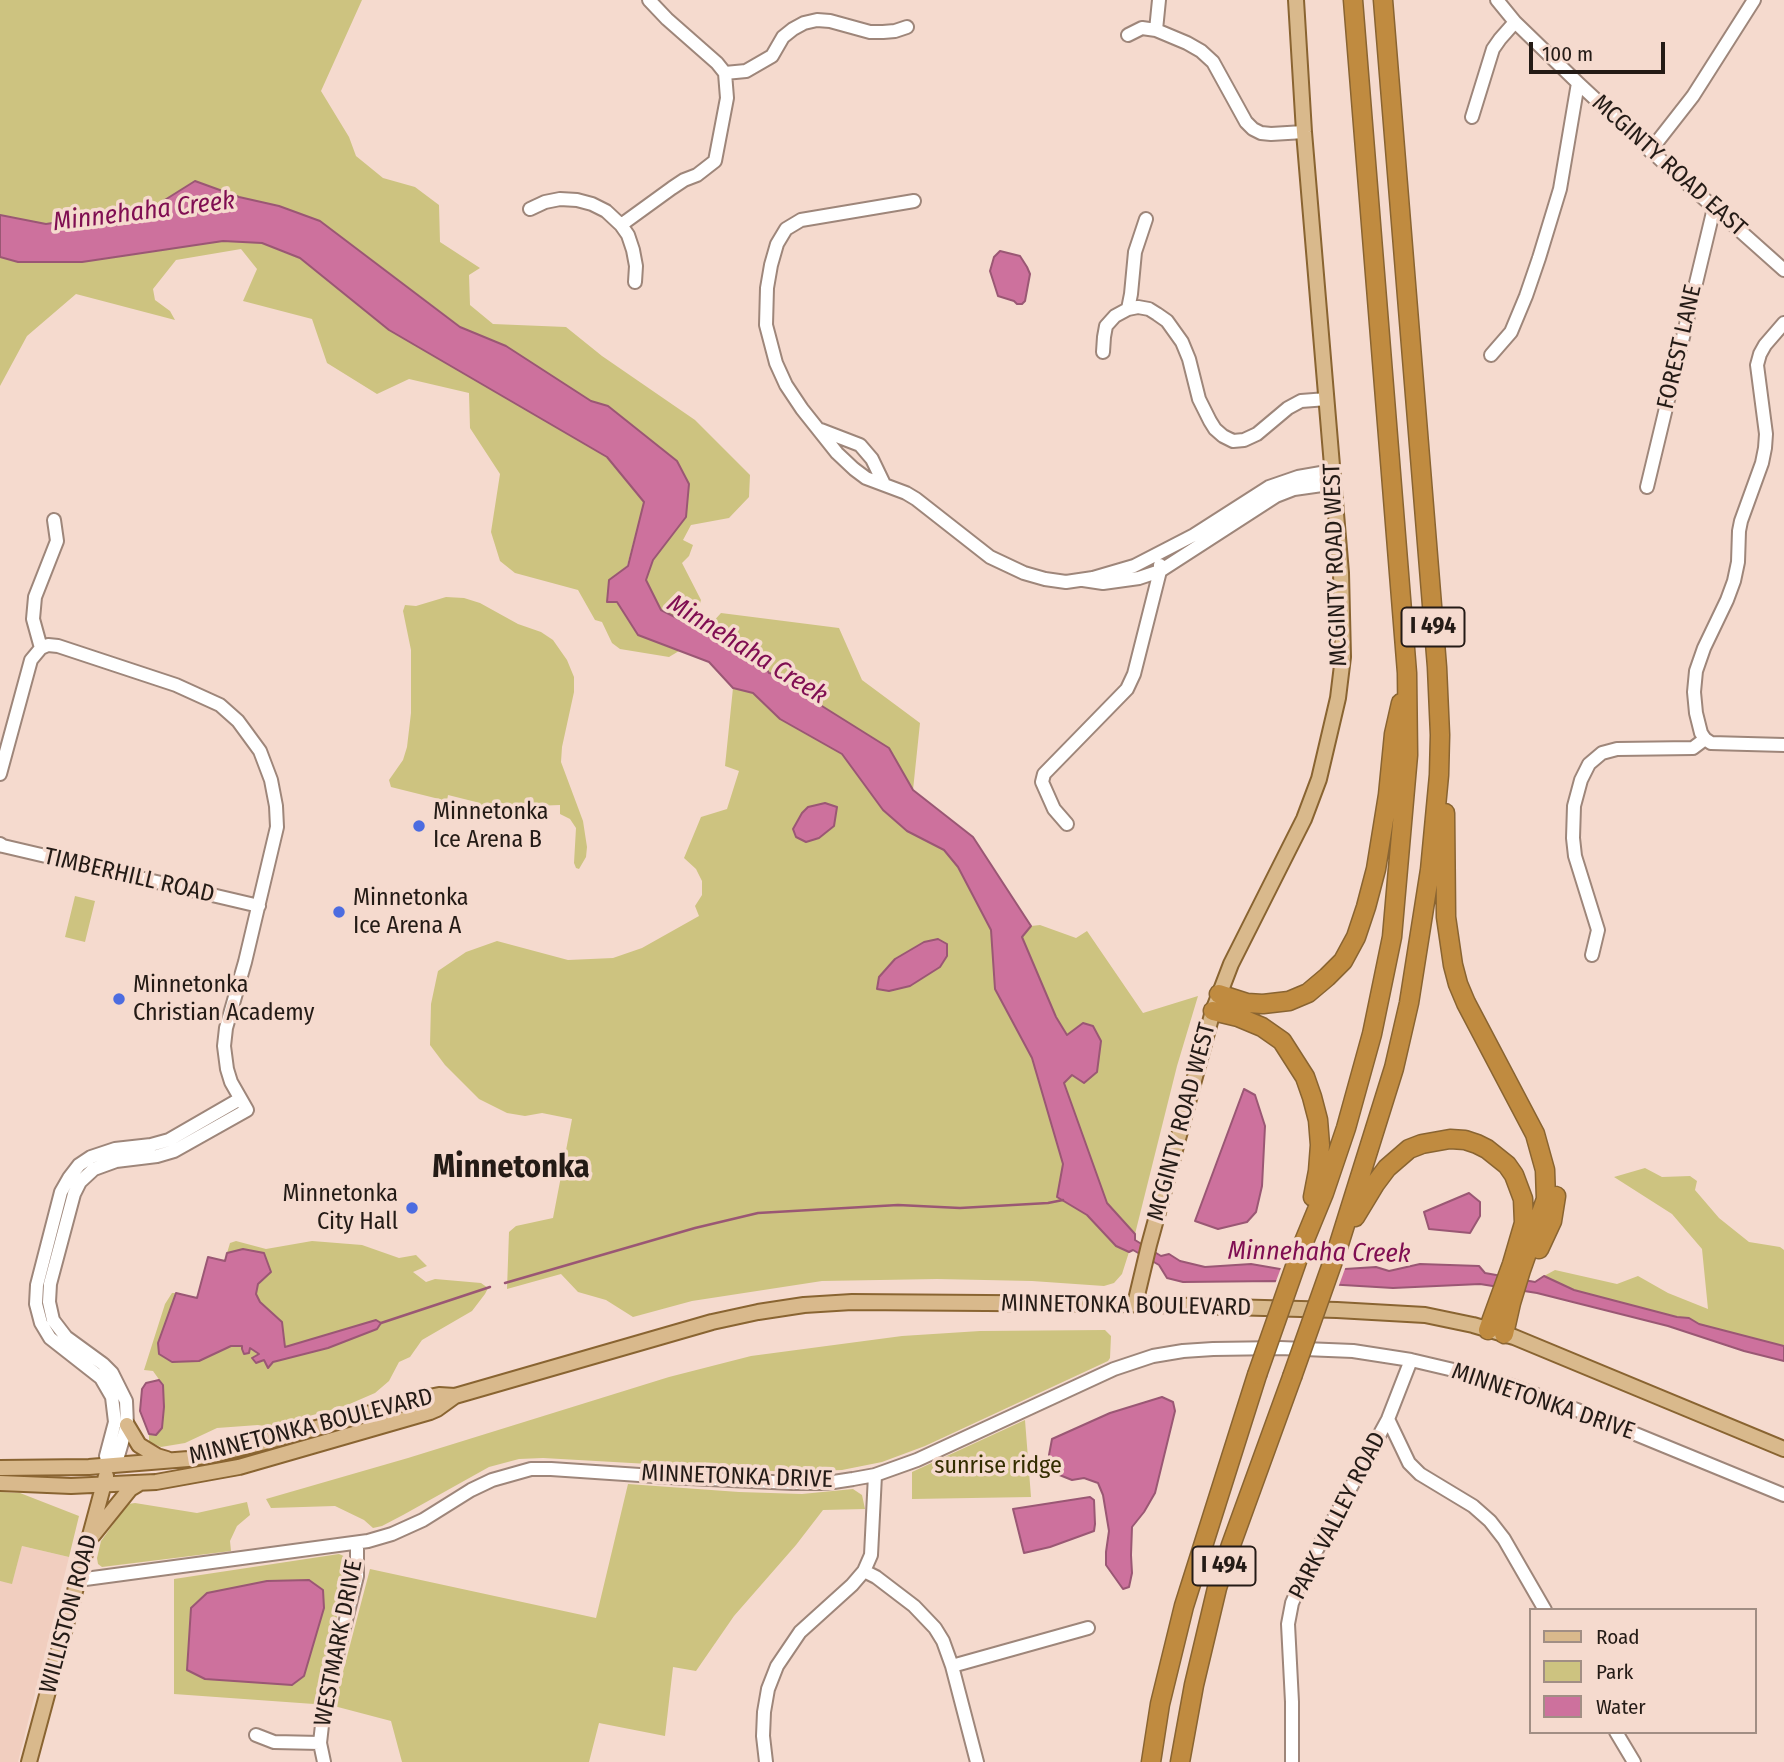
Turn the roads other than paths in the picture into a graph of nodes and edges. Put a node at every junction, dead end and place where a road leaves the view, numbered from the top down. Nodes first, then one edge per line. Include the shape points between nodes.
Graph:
1 (649, 0) edge
2 (1159, 0) edge
3 (1296, 0) edge
4 (1353, 0) edge
5 (1383, 0) edge
6 (1497, 0) edge
7 (1754, 0) edge
8 (1515, 22) junction
9 (907, 27) dead end
10 (1156, 30) junction
11 (1128, 35) dead end
12 (725, 74) junction
13 (1578, 83) junction
14 (1472, 117) dead end
15 (1304, 132) junction
16 (1650, 150) junction
17 (914, 201) dead end
18 (1714, 208) junction
19 (530, 209) dead end
20 (1146, 219) dead end
21 (621, 225) junction
22 (1784, 270) edge
23 (635, 282) dead end
24 (1128, 309) junction
25 (1784, 323) edge
26 (1103, 352) dead end
27 (1491, 355) dead end
28 (1327, 400) junction
29 (818, 429) junction
30 (1333, 477) junction
31 (884, 484) junction
32 (1647, 487) dead end
33 (54, 520) dead end
34 (1160, 554) junction
35 (1160, 571) junction
36 (1083, 580) junction
37 (41, 648) junction
38 (1407, 673) junction
39 (1705, 739) junction
40 (1784, 745) edge
41 (0, 774) edge
42 (1439, 775) junction
43 (1067, 824) dead end
44 (0, 844) edge
45 (259, 906) junction
46 (1592, 955) dead end
47 (1216, 1003) junction
48 (244, 1104) junction
49 (1303, 1244) junction
50 (1339, 1244) junction
51 (1135, 1304) junction
52 (1496, 1332) junction
53 (1411, 1360) junction
54 (455, 1396) junction
55 (1388, 1419) junction
56 (127, 1425) junction
57 (1784, 1449) edge
58 (172, 1460) junction
59 (109, 1465) junction
60 (0, 1468) edge
61 (875, 1475) junction
62 (0, 1483) edge
63 (140, 1483) junction
64 (104, 1485) junction
65 (1784, 1495) edge
66 (90, 1539) junction
67 (357, 1543) junction
68 (864, 1571) junction
69 (78, 1580) junction
70 (1544, 1608) edge
71 (1088, 1628) dead end
72 (952, 1666) junction
73 (1617, 1734) edge
74 (256, 1735) dead end
75 (320, 1742) junction
76 (29, 1762) edge
77 (324, 1762) edge
78 (766, 1762) edge
79 (977, 1762) edge
80 (1151, 1762) edge
81 (1180, 1762) edge
82 (1292, 1762) edge
83 (1634, 1762) edge

1 - 12 street
2 - 10 street
3 - 15 main road, MCGINTY ROAD WEST
4 - 38 highway, I 494
5 - 42 highway, I 494 via 1437,667
6 - 8 street, MCGINTY ROAD EAST
7 - 16 street via 1693,96
8 - 13 street, MCGINTY ROAD EAST
8 - 14 street via 1493,49
9 - 12 street via 870,32 830,21 804,23 783,37 772,56 746,71
10 - 11 street via 1142,28
10 - 15 street via 1187,43 1213,62 1253,129 1261,133
12 - 21 street via 727,98 715,161
13 - 16 street, MCGINTY ROAD EAST
13 - 27 street via 1560,189 1539,258 1511,332
15 - 28 main road, MCGINTY ROAD WEST
16 - 18 street, MCGINTY ROAD EAST
17 - 29 street via 801,220 786,229 777,244 767,288 769,339 786,385
18 - 22 street, MCGINTY ROAD EAST
18 - 32 street, FOREST LANE
19 - 21 street via 560,199 577,200 606,211
20 - 24 street via 1135,252
21 - 23 street via 633,250
24 - 26 street via 1107,326
24 - 28 street via 1149,309 1175,331 1189,359 1204,412 1215,429 1233,441 1256,434 1294,404
25 - 39 street via 1765,345 1757,365 1765,448 1738,531 1734,582 1696,671 1696,713
28 - 30 main road, MCGINTY ROAD WEST
29 - 31 street via 853,470
29 - 31 street via 860,445
30 - 34 street via 1321,473 1269,487
30 - 35 street via 1322,485 1276,495
30 - 47 main road, MCGINTY ROAD WEST via 1343,657 1330,738 1304,819
31 - 36 street via 926,505 1006,565 1045,579
33 - 37 street via 57,541 35,597 33,619
34 - 35 street
34 - 36 street
35 - 36 street via 1102,583
35 - 43 street via 1127,689 1044,774 1042,782 1054,810
37 - 41 street via 31,660
37 - 45 street via 69,649 176,685 220,705 238,721 260,751 276,806 277,827
38 - 47 highway via 1376,869 1356,937 1343,961 1308,993 1290,1001
38 - 49 highway, I 494 via 1408,755 1392,937 1346,1128
39 - 40 street via 1711,743
39 - 46 street via 1693,748 1617,749 1602,753 1589,764 1574,806 1573,838 1598,930
42 - 50 highway, I 494 via 1409,1003 1394,1068
42 - 52 highway via 1445,806 1445,889 1453,965 1462,994 1535,1135 1545,1170 1546,1199 1511,1303
44 - 45 street, TIMBERHILL ROAD
45 - 48 street via 224,1046 227,1069
47 - 49 highway via 1282,1041 1305,1077 1318,1119 1320,1145
47 - 51 main road, MCGINTY ROAD WEST
48 - 56 street, WILLISTON ROAD via 174,1152 116,1161 94,1170 74,1194 50,1284 53,1320 66,1337 112,1373 126,1401
48 - 59 street, WILLISTON ROAD via 169,1140 92,1157 79,1166 61,1192 36,1304 50,1338 101,1378 112,1397 116,1422 106,1456
49 - 80 highway, I 494, bridge via 1184,1606
50 - 52 highway via 1375,1184 1409,1149 1450,1139 1487,1149 1507,1165 1523,1199 1524,1223
50 - 81 highway, I 494, bridge via 1217,1588
51 - 52 main road, MINNETONKA BOULEVARD via 1425,1315
51 - 54 main road, MINNETONKA BOULEVARD via 804,1305 712,1322
52 - 57 main road, MINNETONKA BOULEVARD
53 - 55 street, PARK VALLEY ROAD
53 - 61 street, MINNETONKA DRIVE via 1353,1351 1280,1348 1153,1356
53 - 65 street, MINNETONKA DRIVE via 1534,1394
54 - 58 main road, MINNETONKA BOULEVARD via 429,1397 237,1449
54 - 63 main road, MINNETONKA BOULEVARD via 430,1412 286,1455
55 - 70 street via 1409,1463 1490,1521
55 - 82 street, PARK VALLEY ROAD via 1292,1603 1288,1623
56 - 58 main road via 146,1451
56 - 59 street, WILLISTON ROAD via 118,1456
58 - 59 main road, MINNETONKA BOULEVARD
59 - 60 main road, MINNETONKA BOULEVARD
59 - 64 main road, WILLISTON ROAD
61 - 67 street, MINNETONKA DRIVE via 792,1483 531,1469 492,1480 392,1534
61 - 68 street via 871,1555
62 - 64 main road, MINNETONKA BOULEVARD
63 - 64 main road, MINNETONKA BOULEVARD
63 - 66 main road
64 - 66 main road, WILLISTON ROAD
66 - 69 main road, WILLISTON ROAD
67 - 69 street, MINNETONKA DRIVE
67 - 75 street, WESTMARK DRIVE via 357,1576 324,1707
68 - 72 street via 925,1616 943,1641
68 - 78 street via 800,1632 777,1666 764,1712
69 - 76 main road, WILLISTON ROAD
71 - 72 street
72 - 79 street
73 - 83 street
74 - 75 street, WESTMARK DRIVE via 274,1742
75 - 77 street, WESTMARK DRIVE

